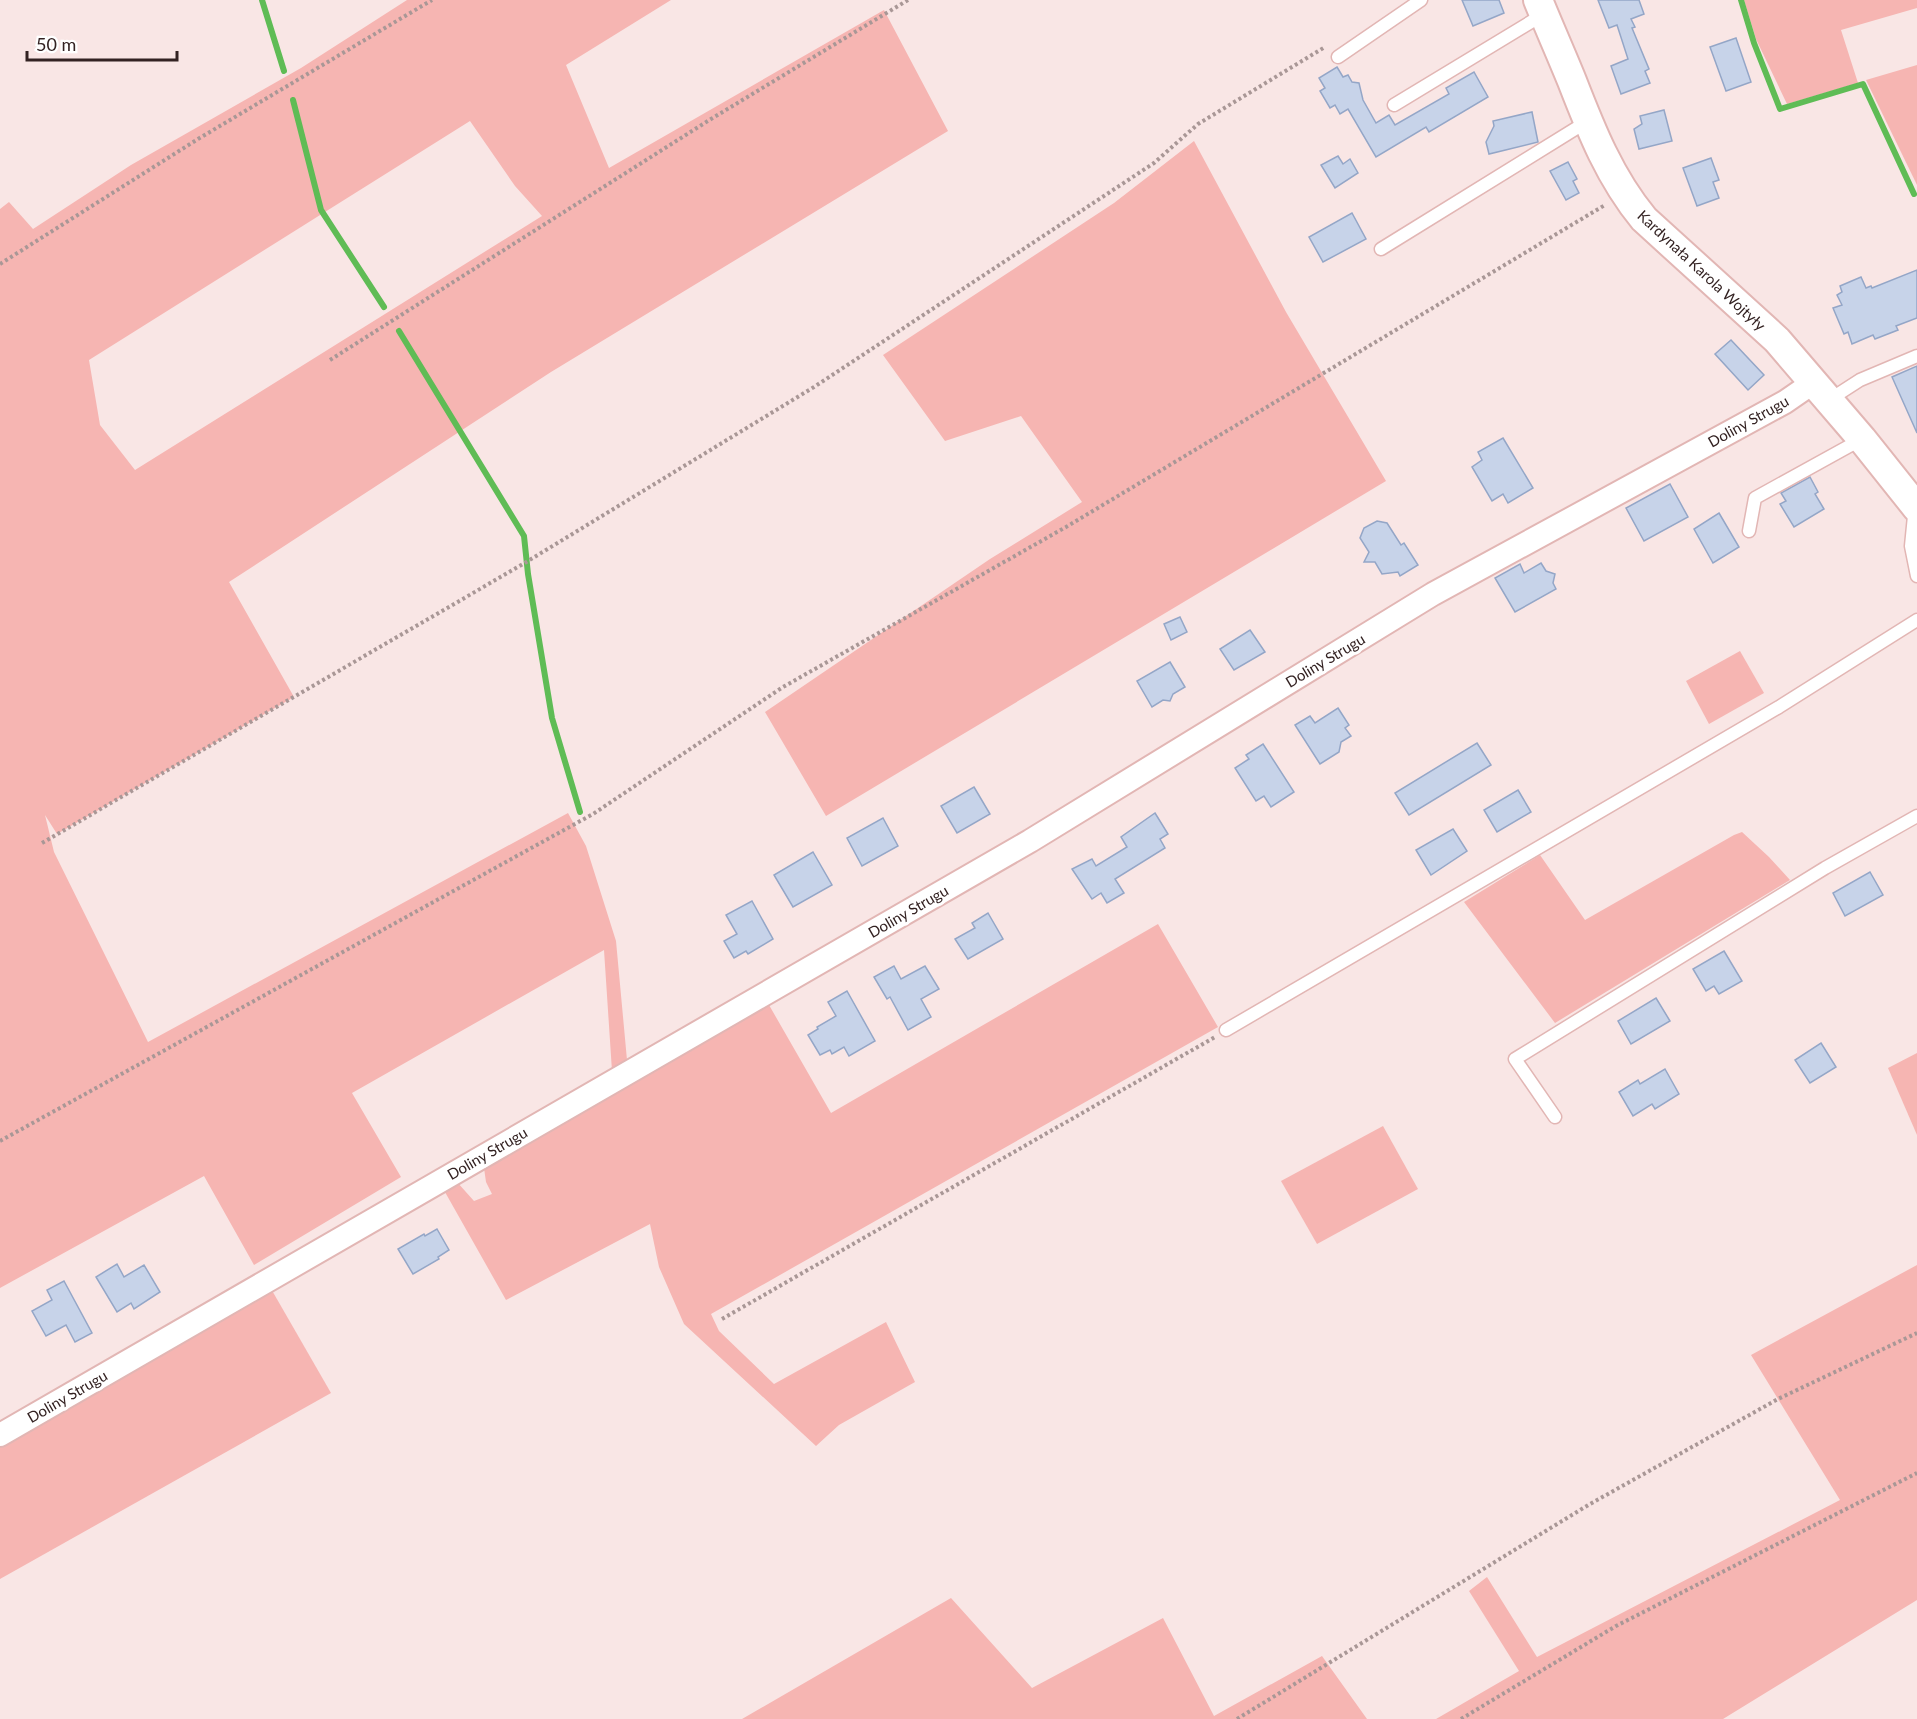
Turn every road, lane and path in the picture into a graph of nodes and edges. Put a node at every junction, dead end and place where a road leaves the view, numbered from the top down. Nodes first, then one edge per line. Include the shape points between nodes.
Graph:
1 (432, 0) edge
2 (908, 0) edge
3 (1420, 0) edge
4 (1541, 7) edge
5 (1332, 43) dead end
6 (1338, 57) dead end
7 (1394, 105) dead end
8 (1588, 121) junction
9 (1624, 194) junction
10 (1381, 249) dead end
11 (0, 264) edge
12 (1917, 356) edge
13 (330, 360) dead end
14 (1821, 391) junction
15 (1862, 439) junction
16 (1916, 506) edge
17 (1749, 531) dead end
18 (1917, 576) edge
19 (1917, 620) edge
20 (1917, 816) edge
21 (42, 843) dead end
22 (1226, 1030) joint
23 (1555, 1118) dead end
24 (0, 1141) edge
25 (722, 1319) dead end
26 (1917, 1333) edge
27 (0, 1435) edge
28 (1917, 1473) edge
29 (1237, 1719) edge
30 (1461, 1719) edge

1 - 11 path via 198,139
2 - 13 path via 711,118
3 - 6 lane
4 - 7 lane
4 - 8 street, Kardynała Karola Wojtyły
5 - 21 path via 1198,124 1154,163 804,393 523,564
8 - 9 street, Kardynała Karola Wojtyły
8 - 10 lane
9 - 14 street, Kardynała Karola Wojtyły via 1644,219 1777,340
9 - 24 path via 1066,527 783,687 593,814
12 - 14 lane via 1860,380
14 - 15 street, Kardynała Karola Wojtyły
14 - 27 street, Doliny Strugu via 1785,402 1433,594 1030,840
15 - 16 street, Kardynała Karola Wojtyły
15 - 17 lane via 1755,498
16 - 18 lane via 1911,546
19 - 22 lane via 1779,707
20 - 23 lane via 1825,868 1515,1059
22 - 25 path
26 - 29 path via 1778,1399 1590,1504
28 - 30 path via 1616,1626

